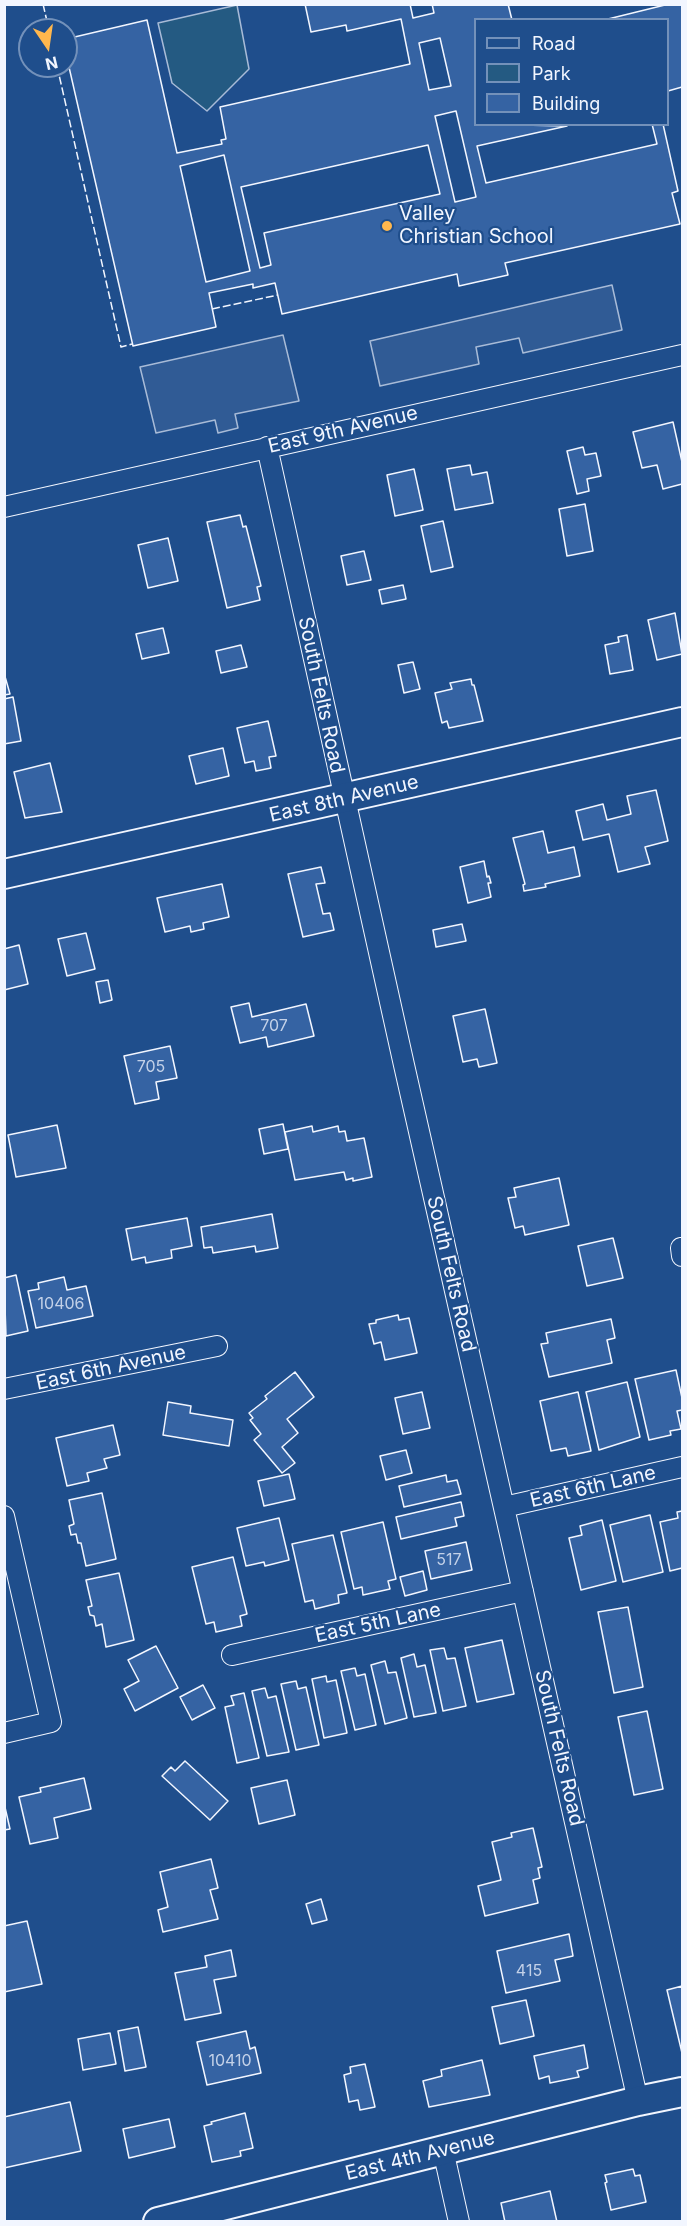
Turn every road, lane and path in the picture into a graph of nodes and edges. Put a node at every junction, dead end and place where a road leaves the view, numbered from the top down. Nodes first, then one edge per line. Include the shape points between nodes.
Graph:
1 (682, 355) edge
2 (267, 447) junction
3 (4, 507) edge
4 (682, 722) edge
5 (344, 799) junction
6 (4, 874) edge
7 (217, 1346) dead end
8 (4, 1389) edge
9 (682, 1467) edge
10 (504, 1507) junction
11 (4, 1516) edge
12 (523, 1591) junction
13 (232, 1655) dead end
14 (4, 1733) edge
15 (682, 2092) edge
16 (638, 2101) junction
17 (443, 2150) junction
18 (158, 2222) edge
19 (459, 2222) edge

1 - 2 street, East 9th Avenue
2 - 3 street, East 9th Avenue
2 - 5 street, South Felts Road
4 - 5 street, East 8th Avenue
5 - 6 street, East 8th Avenue
5 - 10 street, South Felts Road
7 - 8 street, East 6th Avenue
9 - 10 street, East 6th Lane
10 - 12 street, South Felts Road
11 - 14 street via 51,1722
12 - 13 street, East 5th Lane
12 - 16 street, South Felts Road
15 - 16 street, East 4th Avenue
16 - 17 street, East 4th Avenue
17 - 18 street, East 4th Avenue
17 - 19 street

